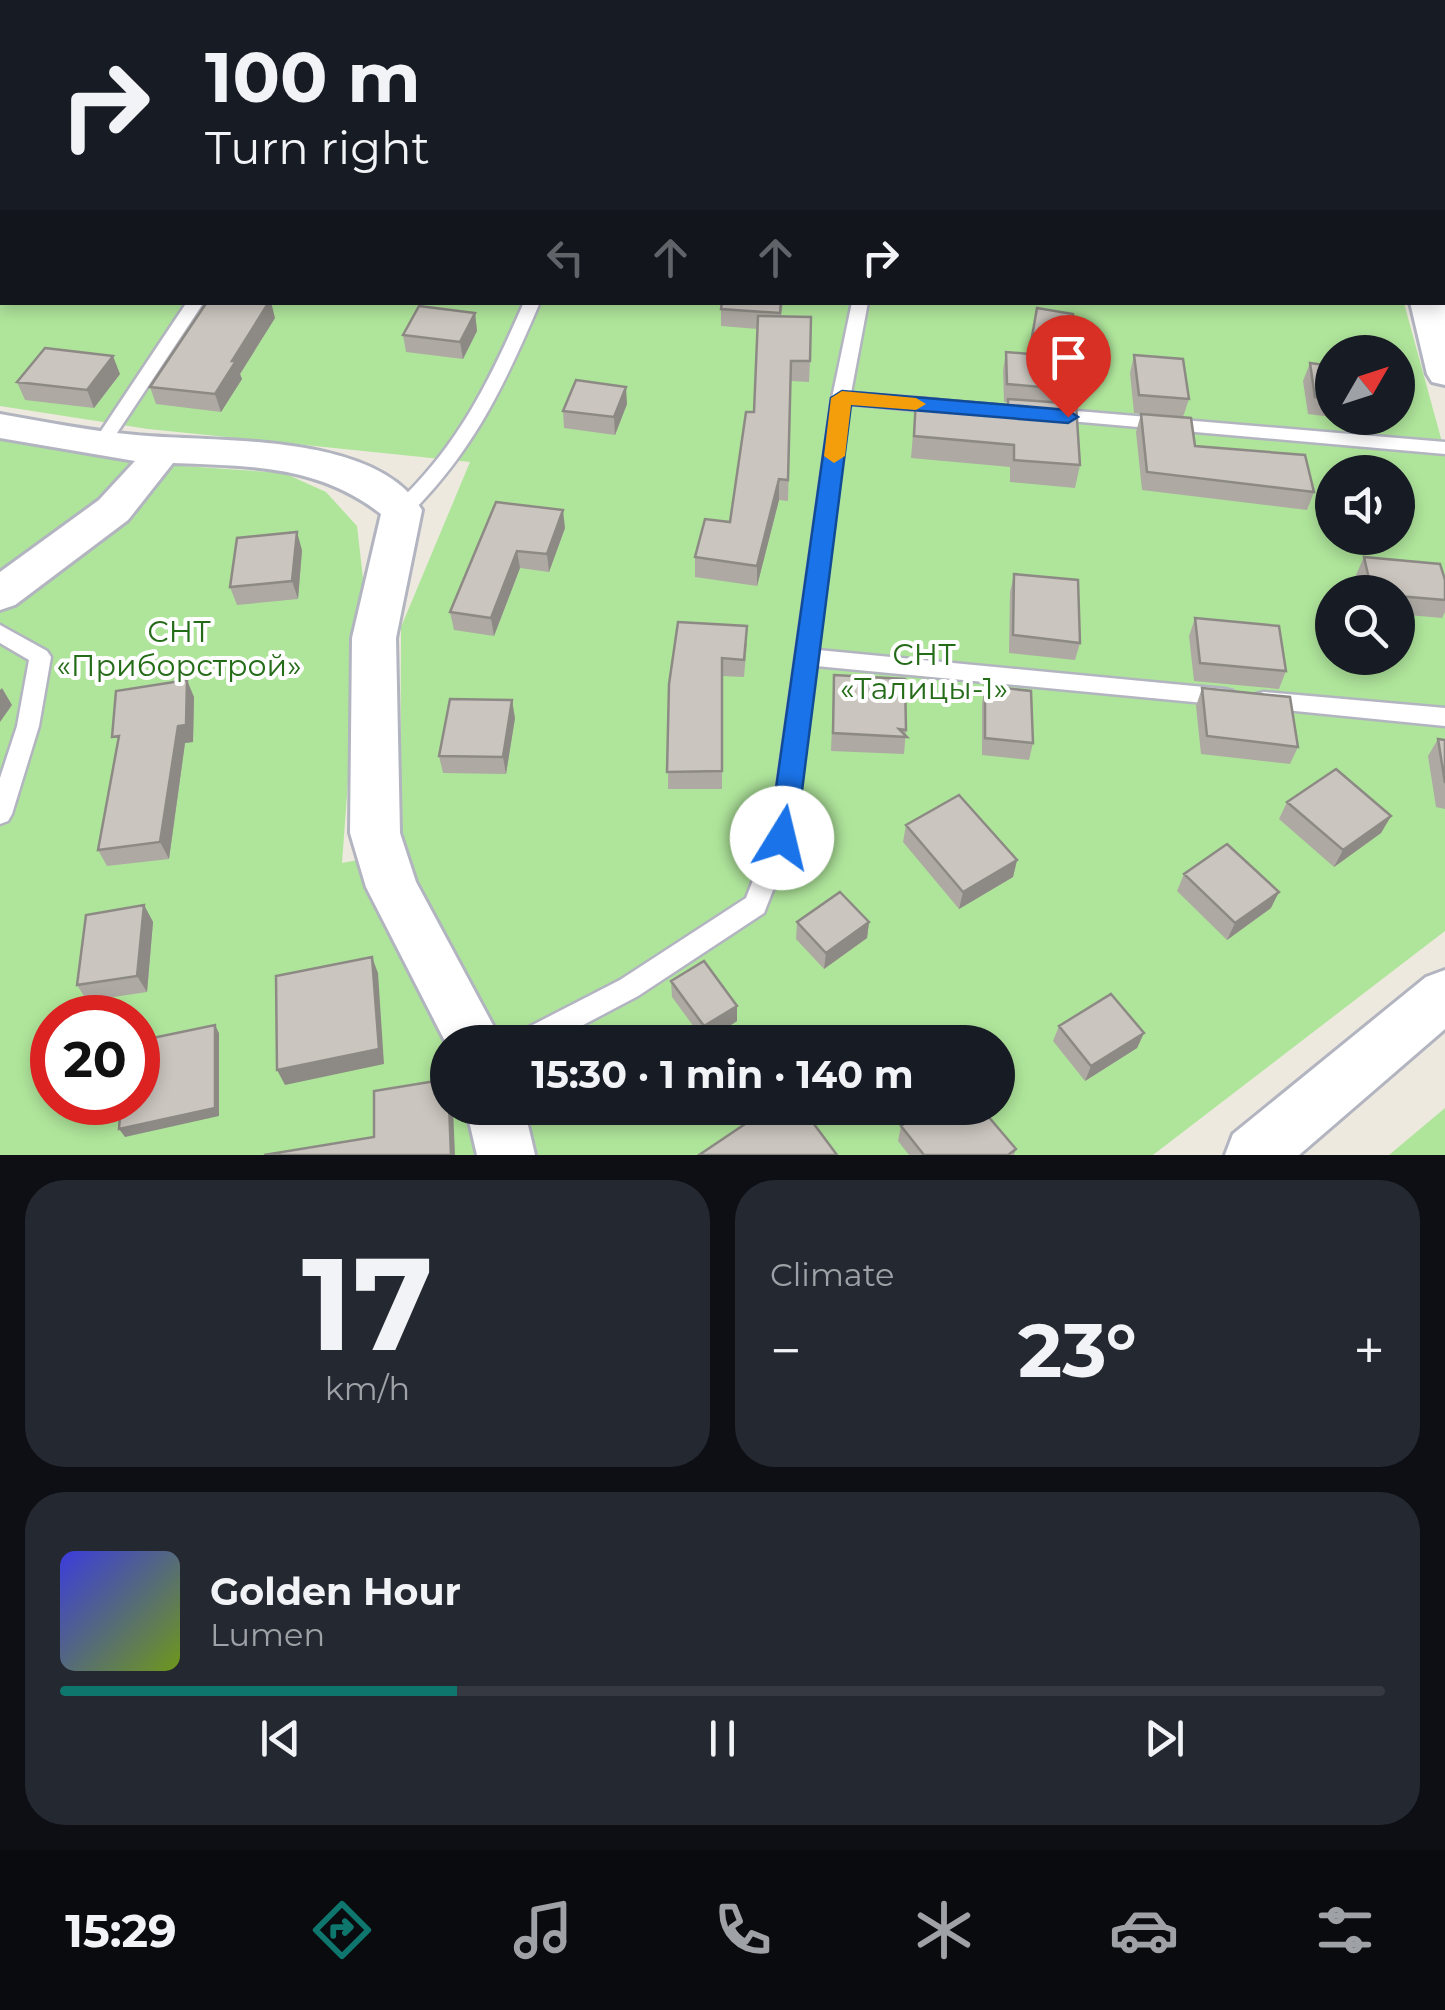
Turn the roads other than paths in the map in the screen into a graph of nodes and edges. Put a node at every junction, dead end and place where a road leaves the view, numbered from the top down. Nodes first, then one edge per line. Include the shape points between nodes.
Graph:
1 (194, 305) edge
2 (531, 305) edge
3 (859, 305) edge
4 (1428, 305) edge
5 (1445, 374) edge
6 (842, 398) junction
7 (958, 408) edge
8 (1036, 414) edge
9 (0, 426) edge
10 (101, 444) junction
11 (1445, 448) edge
12 (160, 450) junction
13 (402, 510) junction
14 (0, 594) edge
15 (0, 633) edge
16 (809, 657) junction
17 (1445, 717) edge
18 (0, 814) edge
19 (1445, 995) edge
20 (465, 1025) edge
21 (558, 1025) edge
22 (499, 1125) edge
23 (506, 1155) edge
24 (1254, 1155) edge

1 - 10 lane
2 - 13 lane via 478,425
3 - 6 lane
4 - 5 street
6 - 7 lane
6 - 16 lane
8 - 11 lane
9 - 10 street
10 - 12 street
12 - 13 street via 319,461 372,483
12 - 14 street via 131,494
13 - 20 street via 374,638 375,832 392,887
15 - 18 lane via 40,656 28,726
16 - 17 lane
16 - 21 lane via 782,838 754,905 629,988
19 - 24 street
22 - 23 street

